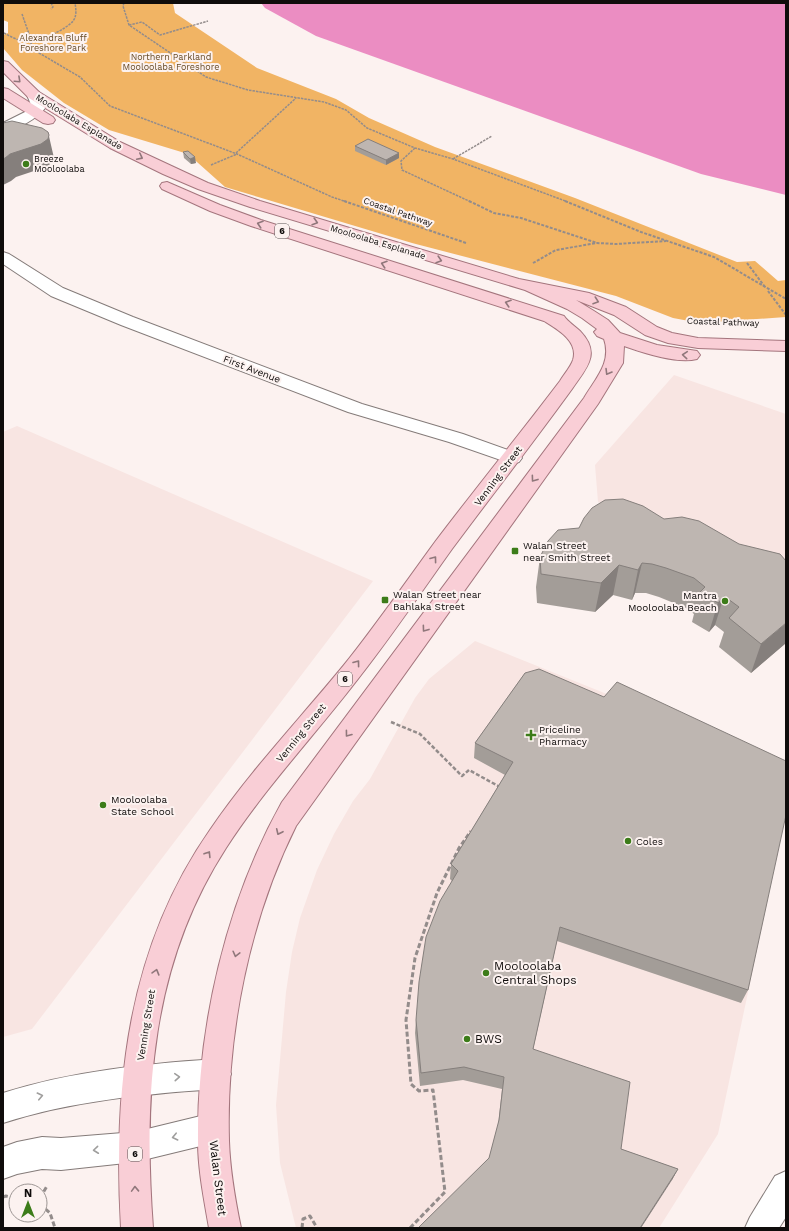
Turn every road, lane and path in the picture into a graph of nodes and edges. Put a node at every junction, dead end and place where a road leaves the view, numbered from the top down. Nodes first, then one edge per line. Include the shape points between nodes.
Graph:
1 (52, 3) edge
2 (75, 3) edge
3 (124, 3) edge
4 (51, 9) dead end
5 (22, 14) dead end
6 (208, 21) dead end
7 (129, 25) junction
8 (4, 33) dead end
9 (30, 42) junction
10 (3, 65) edge
11 (3, 92) edge
12 (34, 95) junction
13 (296, 98) junction
14 (34, 113) junction
15 (3, 128) edge
16 (492, 136) dead end
17 (415, 148) junction
18 (236, 153) junction
19 (453, 159) junction
20 (668, 240) junction
21 (597, 243) junction
22 (470, 244) dead end
23 (3, 257) edge
24 (747, 263) dead end
25 (538, 268) dead end
26 (530, 287) junction
27 (767, 289) junction
28 (786, 299) edge
29 (545, 315) junction
30 (786, 315) edge
31 (611, 336) junction
32 (783, 346) edge
33 (512, 458) junction
34 (391, 722) dead end
35 (497, 794) edge
36 (472, 830) edge
37 (216, 1074) junction
38 (138, 1080) junction
39 (3, 1108) edge
40 (213, 1128) junction
41 (135, 1147) junction
42 (3, 1163) edge
43 (786, 1187) edge
44 (48, 1211) edge
45 (55, 1228) edge
46 (137, 1228) edge
47 (225, 1228) edge
48 (302, 1228) edge
49 (317, 1228) edge
50 (410, 1228) edge
51 (761, 1228) edge

1 - 4 path
2 - 9 path via 78,10 72,24
3 - 7 path
5 - 9 path via 30,34
6 - 7 path via 160,35 142,22
7 - 13 path via 206,77 248,90
8 - 9 path
9 - 18 path, Coastal Pathway via 39,53 80,77 110,106
10 -> 12 main road, Mooloolaba Esplanade / 6
11 - 14 main road, Mooloolaba Esplanade / 6
12 - 14 street via 39,107
12 -> 26 main road, Mooloolaba Esplanade / 6 via 115,145 192,182 255,204
13 - 17 path via 324,102 346,110 367,128
13 - 18 path
14 - 15 street
29 -> 14 main road, Mooloolaba Esplanade / 6 via 215,208 162,183
16 - 19 path
17 - 19 path
17 - 21 path via 401,161 402,170 494,213 521,218
18 - 22 path, Coastal Pathway via 332,197
19 - 20 path via 641,232
20 - 21 path
20 - 27 path via 714,257
21 - 25 path via 556,250 531,265
23 - 33 street, First Avenue via 57,292 127,320 355,408 456,438
24 - 27 path
26 - 31 main road, 6 via 589,314
26 -> 32 main road, Mooloolaba Esplanade via 598,302 620,311 656,334 678,341
27 - 28 path
27 - 30 path
29 - 31 main road, Mooloolaba Esplanade / 6
29 - 33 main road, Venning Street / 6 via 570,331 581,345 583,355 566,385
32 -> 31 main road, Mooloolaba Esplanade via 689,355 655,351
31 -> 37 main road, 6 via 616,349 614,363 592,400 291,810 282,826 251,903 235,957
38 -> 33 main road, Venning Street / 6 via 141,1039 157,969 176,913 200,868 228,825 266,775 352,670
34 - 35 path via 420,734 462,776 469,770 503,788
36 - 50 path via 459,848 437,893 415,958 406,1020 411,1084 419,1091 433,1090 446,1192
38 -> 37 street
37 - 40 main road, 6
39 -> 38 street via 48,1094
38 - 41 main road, 6
40 -> 41 street
40 - 47 main road, Walan Street / 6 via 214,1163
41 -> 42 street via 61,1154 42,1153
46 -> 41 main road, 6
43 - 51 street
44 - 45 path
48 - 49 path via 303,1219 310,1216

